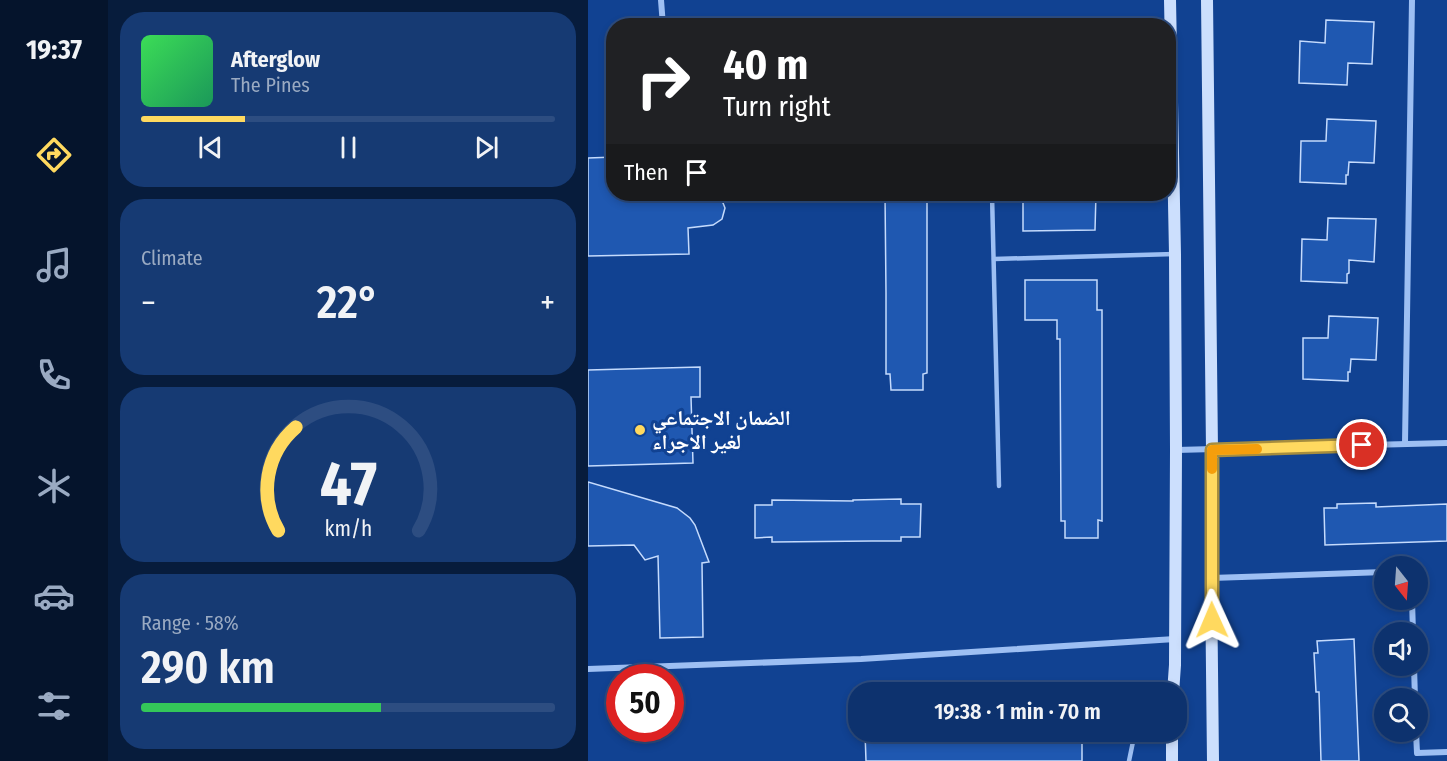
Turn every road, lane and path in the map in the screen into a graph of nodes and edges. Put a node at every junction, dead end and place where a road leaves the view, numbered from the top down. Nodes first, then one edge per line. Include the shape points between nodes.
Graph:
1 (661, 0) edge
2 (1170, 0) edge
3 (1207, 0) edge
4 (1412, 0) edge
5 (662, 18) edge
6 (1170, 18) edge
7 (992, 201) edge
8 (1173, 201) edge
9 (1174, 254) junction
10 (994, 259) junction
11 (1447, 442) edge
12 (1404, 443) junction
13 (1176, 450) junction
14 (1212, 450) junction
15 (999, 486) dead end
16 (1374, 572) edge
17 (1212, 578) junction
18 (1175, 639) junction
19 (588, 669) edge
20 (1173, 682) edge
21 (1133, 742) edge
22 (1172, 742) edge
23 (1416, 742) edge
24 (1172, 746) junction
25 (1213, 746) junction
26 (1447, 752) edge
27 (1129, 761) edge
28 (1164, 761) edge
29 (1172, 761) edge
30 (1213, 761) edge
31 (1223, 761) edge

1 - 5 street
2 - 6 main road
3 - 14 main road
4 - 12 street
7 - 10 lane
8 - 9 main road
9 - 10 lane
9 - 13 main road
10 - 15 lane
11 - 12 street
12 - 14 street
13 - 14 street
13 - 18 main road
14 - 17 main road
16 - 17 street
17 - 25 main road
18 - 19 street via 861,659
18 - 20 main road
21 - 27 lane
22 - 24 main road
23 - 26 street via 1417,753
24 - 28 main road
24 - 29 main road
25 - 30 main road
25 - 31 main road

